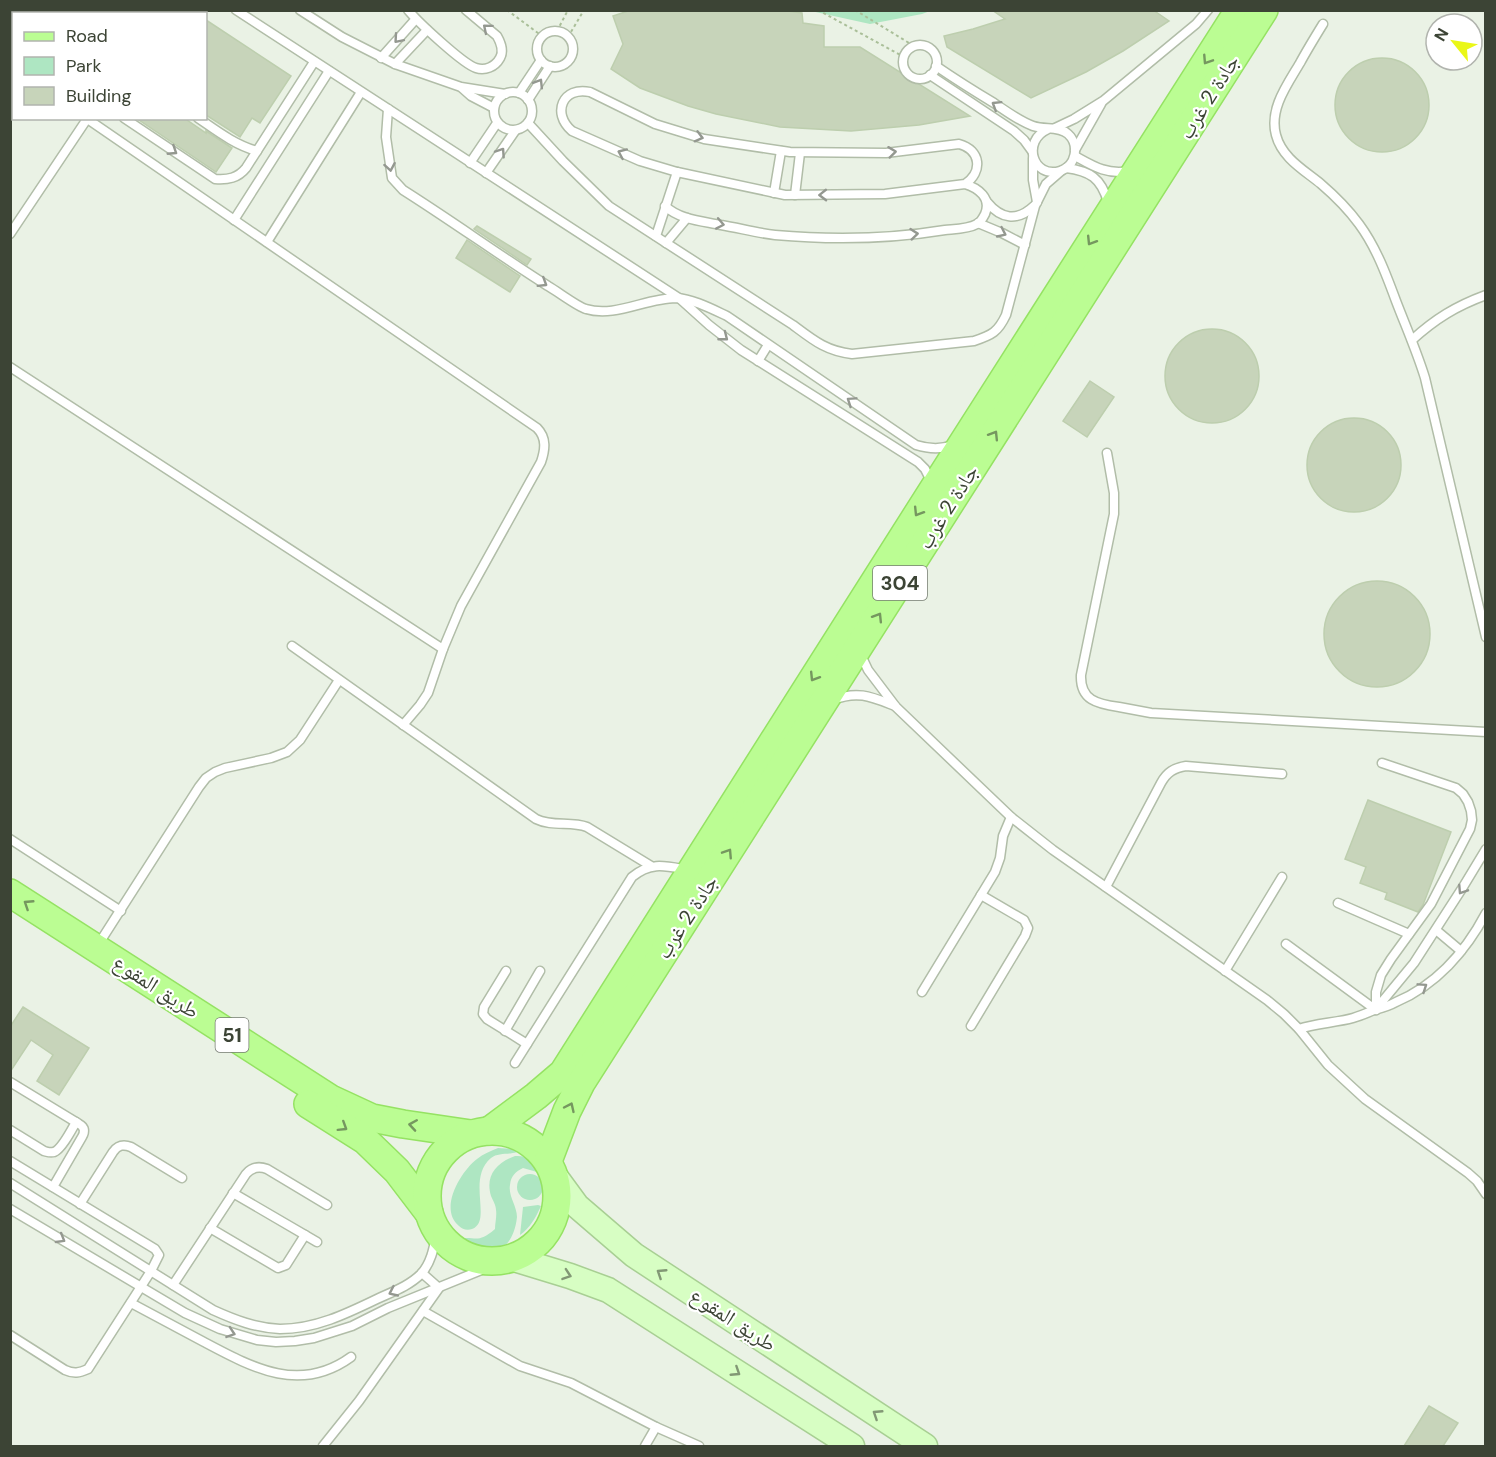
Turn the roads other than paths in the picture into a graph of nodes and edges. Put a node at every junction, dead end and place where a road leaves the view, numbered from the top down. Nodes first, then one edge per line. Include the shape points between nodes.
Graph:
1 (236, 10) edge
2 (300, 10) edge
3 (408, 10) edge
4 (466, 10) edge
5 (1239, 10) edge
6 (1264, 10) edge
7 (1205, 11) edge
8 (415, 20) junction
9 (1323, 24) dead end
10 (427, 30) junction
11 (381, 58) junction
12 (541, 60) junction
13 (314, 62) junction
14 (395, 64) junction
15 (550, 66) junction
16 (936, 66) junction
17 (329, 71) junction
18 (930, 75) junction
19 (461, 87) junction
20 (361, 92) junction
21 (519, 93) junction
22 (505, 94) junction
23 (528, 100) junction
24 (1103, 101) junction
25 (494, 108) junction
26 (388, 109) junction
27 (85, 120) edge
28 (87, 120) edge
29 (127, 120) edge
30 (201, 120) edge
31 (497, 123) junction
32 (528, 123) junction
33 (1051, 129) junction
34 (515, 130) junction
35 (257, 151) junction
36 (780, 151) junction
37 (800, 153) junction
38 (1075, 153) junction
39 (1033, 154) junction
40 (470, 163) junction
41 (1138, 168) junction
42 (1063, 170) junction
43 (677, 172) junction
44 (486, 173) junction
45 (965, 184) junction
46 (774, 193) junction
47 (795, 195) junction
48 (986, 201) junction
49 (1036, 204) junction
50 (665, 206) junction
51 (1110, 211) junction
52 (687, 218) junction
53 (234, 220) junction
54 (978, 223) junction
55 (10, 234) edge
56 (656, 237) junction
57 (267, 242) junction
58 (666, 243) junction
59 (1025, 245) junction
60 (1485, 295) edge
61 (679, 298) junction
62 (1412, 340) junction
63 (768, 345) junction
64 (758, 361) junction
65 (10, 367) edge
66 (966, 437) junction
67 (916, 445) junction
68 (1107, 453) dead end
69 (909, 456) junction
70 (934, 488) junction
71 (1485, 637) edge
72 (292, 646) dead end
73 (443, 649) junction
74 (858, 649) junction
75 (339, 680) junction
76 (896, 706) junction
77 (821, 707) junction
78 (403, 725) junction
79 (1485, 732) edge
80 (1382, 763) dead end
81 (1282, 774) dead end
82 (1011, 817) junction
83 (10, 839) edge
84 (1485, 849) edge
85 (651, 866) junction
86 (692, 870) junction
87 (1282, 877) dead end
88 (1106, 887) junction
89 (10, 893) edge
90 (981, 895) junction
91 (1338, 903) dead end
92 (121, 911) junction
93 (1485, 913) edge
94 (10, 915) edge
95 (1436, 930) junction
96 (1409, 934) junction
97 (1286, 944) dead end
98 (96, 948) junction
99 (1461, 951) junction
100 (506, 971) dead end
101 (540, 971) dead end
102 (1225, 971) junction
103 (921, 992) dead end
104 (1376, 1010) junction
105 (970, 1026) dead end
106 (1299, 1029) junction
107 (505, 1031) junction
108 (527, 1044) junction
109 (515, 1063) dead end
110 (10, 1082) edge
111 (76, 1122) junction
112 (10, 1130) edge
113 (480, 1132) junction
114 (10, 1161) edge
115 (551, 1169) junction
116 (182, 1178) dead end
117 (10, 1183) edge
118 (53, 1187) junction
119 (233, 1193) junction
120 (1485, 1194) edge
121 (80, 1203) junction
122 (327, 1204) dead end
123 (10, 1209) edge
124 (433, 1222) junction
125 (210, 1228) junction
126 (305, 1235) junction
127 (317, 1242) dead end
128 (509, 1259) junction
129 (150, 1271) junction
130 (422, 1273) junction
131 (173, 1285) junction
132 (141, 1287) junction
133 (439, 1288) junction
134 (130, 1303) junction
135 (423, 1311) junction
136 (10, 1335) edge
137 (351, 1357) dead end
138 (656, 1427) junction
139 (323, 1446) edge
140 (645, 1446) edge
141 (699, 1446) edge
142 (852, 1446) edge
143 (925, 1446) edge

1 - 13 lane
2 - 11 lane
3 - 8 lane
10 -> 4 lane via 473,67 490,68 502,54 500,41
5 -> 41 main road, جادة 2 غرب / 304
74 -> 6 main road, جادة 2 غرب / 304
7 - 24 lane via 1196,24
8 - 10 lane
8 -> 11 lane
9 - 62 lane via 1281,95 1275,114 1276,134 1284,153 1359,224 1386,272
10 - 14 lane
11 - 14 lane
12 - 15 lane
12 - 15 lane via 537,48 542,36 557,31 568,37 572,43 568,61
12 - 21 lane
13 - 17 lane
13 - 35 lane
14 - 19 lane
23 -> 15 lane
16 - 18 lane
16 - 18 lane via 929,48 914,46 906,53 904,68 910,76 920,79
33 -> 16 lane via 1018,119
17 - 20 lane
17 - 53 lane
18 - 39 lane via 1014,131
19 - 22 lane
19 - 25 lane
20 - 26 lane
20 - 57 lane
21 - 22 lane
21 - 23 lane
22 - 25 lane
23 - 32 lane via 532,112
24 - 33 lane
24 - 38 lane
25 - 31 lane
26 - 40 lane
26 -> 61 lane via 386,137 392,178 403,190 534,277 586,309 615,311 644,302
27 - 55 lane
28 - 53 lane
29 -> 35 lane via 215,179 229,180 242,173
30 - 35 lane
31 - 34 lane
31 - 40 lane
32 - 34 lane
32 - 56 lane via 609,206
33 - 38 lane via 1069,135
33 - 39 lane via 1038,135
44 -> 34 lane
36 - 37 lane
43 -> 36 lane via 640,161 572,131 562,119 567,96 582,90 590,92 655,124 704,139
36 - 46 lane
37 -> 45 lane via 886,153 959,144 971,150 977,162 975,175
37 - 47 lane
38 - 41 lane via 1105,171
38 - 42 lane
39 - 42 lane via 1041,168
39 - 49 lane
40 - 44 lane
41 - 51 main road, جادة 2 غرب / 304
42 - 49 lane via 1046,184
42 - 51 lane via 1079,170 1098,181
43 - 46 lane
43 - 50 lane
44 - 61 lane
45 -> 47 lane via 885,194
45 - 48 lane via 981,193
46 - 47 lane
48 - 49 lane via 993,210 1015,217 1026,214
48 - 54 lane via 987,209
49 - 59 lane
50 - 52 lane
50 - 56 lane
51 -> 66 main road, جادة 2 غرب / 304
52 -> 54 lane via 774,234 834,237 911,234
52 - 58 lane
53 - 57 lane
54 -> 59 lane
56 - 58 lane
57 - 73 lane via 542,433 542,462 461,606
58 - 59 lane via 818,343 838,353 852,354 974,341 992,334 1006,315
60 - 62 lane via 1446,313
61 - 63 lane via 727,316
61 -> 64 lane
62 - 71 lane via 1425,378
63 - 64 lane
67 -> 63 lane
64 - 69 lane
65 - 73 lane
66 - 67 lane via 957,444 937,449
66 - 70 main road, جادة 2 غرب / 304
67 - 69 lane
68 - 79 lane via 1114,514 1080,675 1082,688 1090,699 1102,705 1151,713
69 - 70 lane via 925,469
70 -> 86 main road, جادة 2 غرب / 304
72 - 75 lane
73 - 78 lane via 428,693
74 - 76 lane via 868,670
74 - 77 main road, جادة 2 غرب / 304
75 - 78 lane
75 - 92 lane via 300,740 287,752 225,768 206,778
76 - 77 lane via 854,694
76 - 82 lane
115 -> 77 main road, جادة 2 غرب / 304 via 567,1111 581,1083
78 - 85 lane via 536,819 583,826
80 - 96 lane via 1456,788 1471,811 1467,838 1437,894
81 - 88 lane via 1173,769 1161,783
82 - 88 lane
82 - 90 lane via 1003,836 999,864
83 - 92 lane
84 -> 95 lane
85 - 86 lane
85 - 108 lane via 628,883
86 - 113 main road, جادة 2 غرب / 304 via 563,1073 536,1096
87 - 102 lane
88 - 102 lane
98 -> 89 main road, طريق المقوع / 51
90 - 103 lane
90 - 105 lane via 1024,920 1028,928
91 - 96 lane
92 - 98 lane
93 - 99 lane
94 -> 124 main road, طريق المقوع / 51 via 365,1140 397,1171
95 - 99 lane
95 - 104 lane
96 - 104 lane via 1381,975
97 - 104 lane
113 -> 98 main road, طريق المقوع / 51 via 372,1118 331,1099
104 -> 99 lane via 1414,993
100 - 107 lane via 483,1010 487,1019
101 - 107 lane
102 - 106 lane via 1267,1000
104 - 106 lane
106 - 120 lane via 1347,1083 1468,1173
107 - 108 lane
108 - 109 lane
110 - 111 lane
111 - 112 lane via 59,1148 50,1153
111 - 118 lane via 84,1128 84,1135
113 - 115 main road, 51 via 512,1133 532,1144
113 - 124 main road via 454,1143 435,1166 427,1194
114 - 118 lane
115 - 128 main road via 557,1197 554,1217 544,1235 529,1249
143 -> 115 street, طريق المقوع / 51 via 634,1255 577,1206
116 - 121 lane via 123,1145 115,1148
117 - 129 lane
118 - 121 lane
119 - 122 lane via 249,1170 259,1167
119 - 125 lane
119 - 126 lane
121 - 129 lane via 155,1249 158,1258
123 -> 132 lane
124 - 128 main road, 51 via 452,1248 472,1258
124 - 130 lane via 433,1250
125 - 126 lane via 278,1268 286,1265
125 - 131 lane
126 - 127 lane
128 - 133 lane
128 -> 142 street, طريق المقوع / 51 via 608,1290
129 - 131 lane
129 - 132 lane
130 -> 131 lane via 403,1287 346,1314 303,1327 280,1329 234,1320
130 - 133 lane
132 -> 133 lane via 212,1326 239,1336 276,1342 314,1338 352,1326
132 - 134 lane
133 - 135 lane
134 - 136 lane via 93,1362 80,1373 64,1370
134 - 137 lane via 232,1357 278,1374 306,1375 330,1370
135 - 138 lane via 520,1366 571,1383
135 - 139 lane
138 - 140 lane
138 - 141 lane

